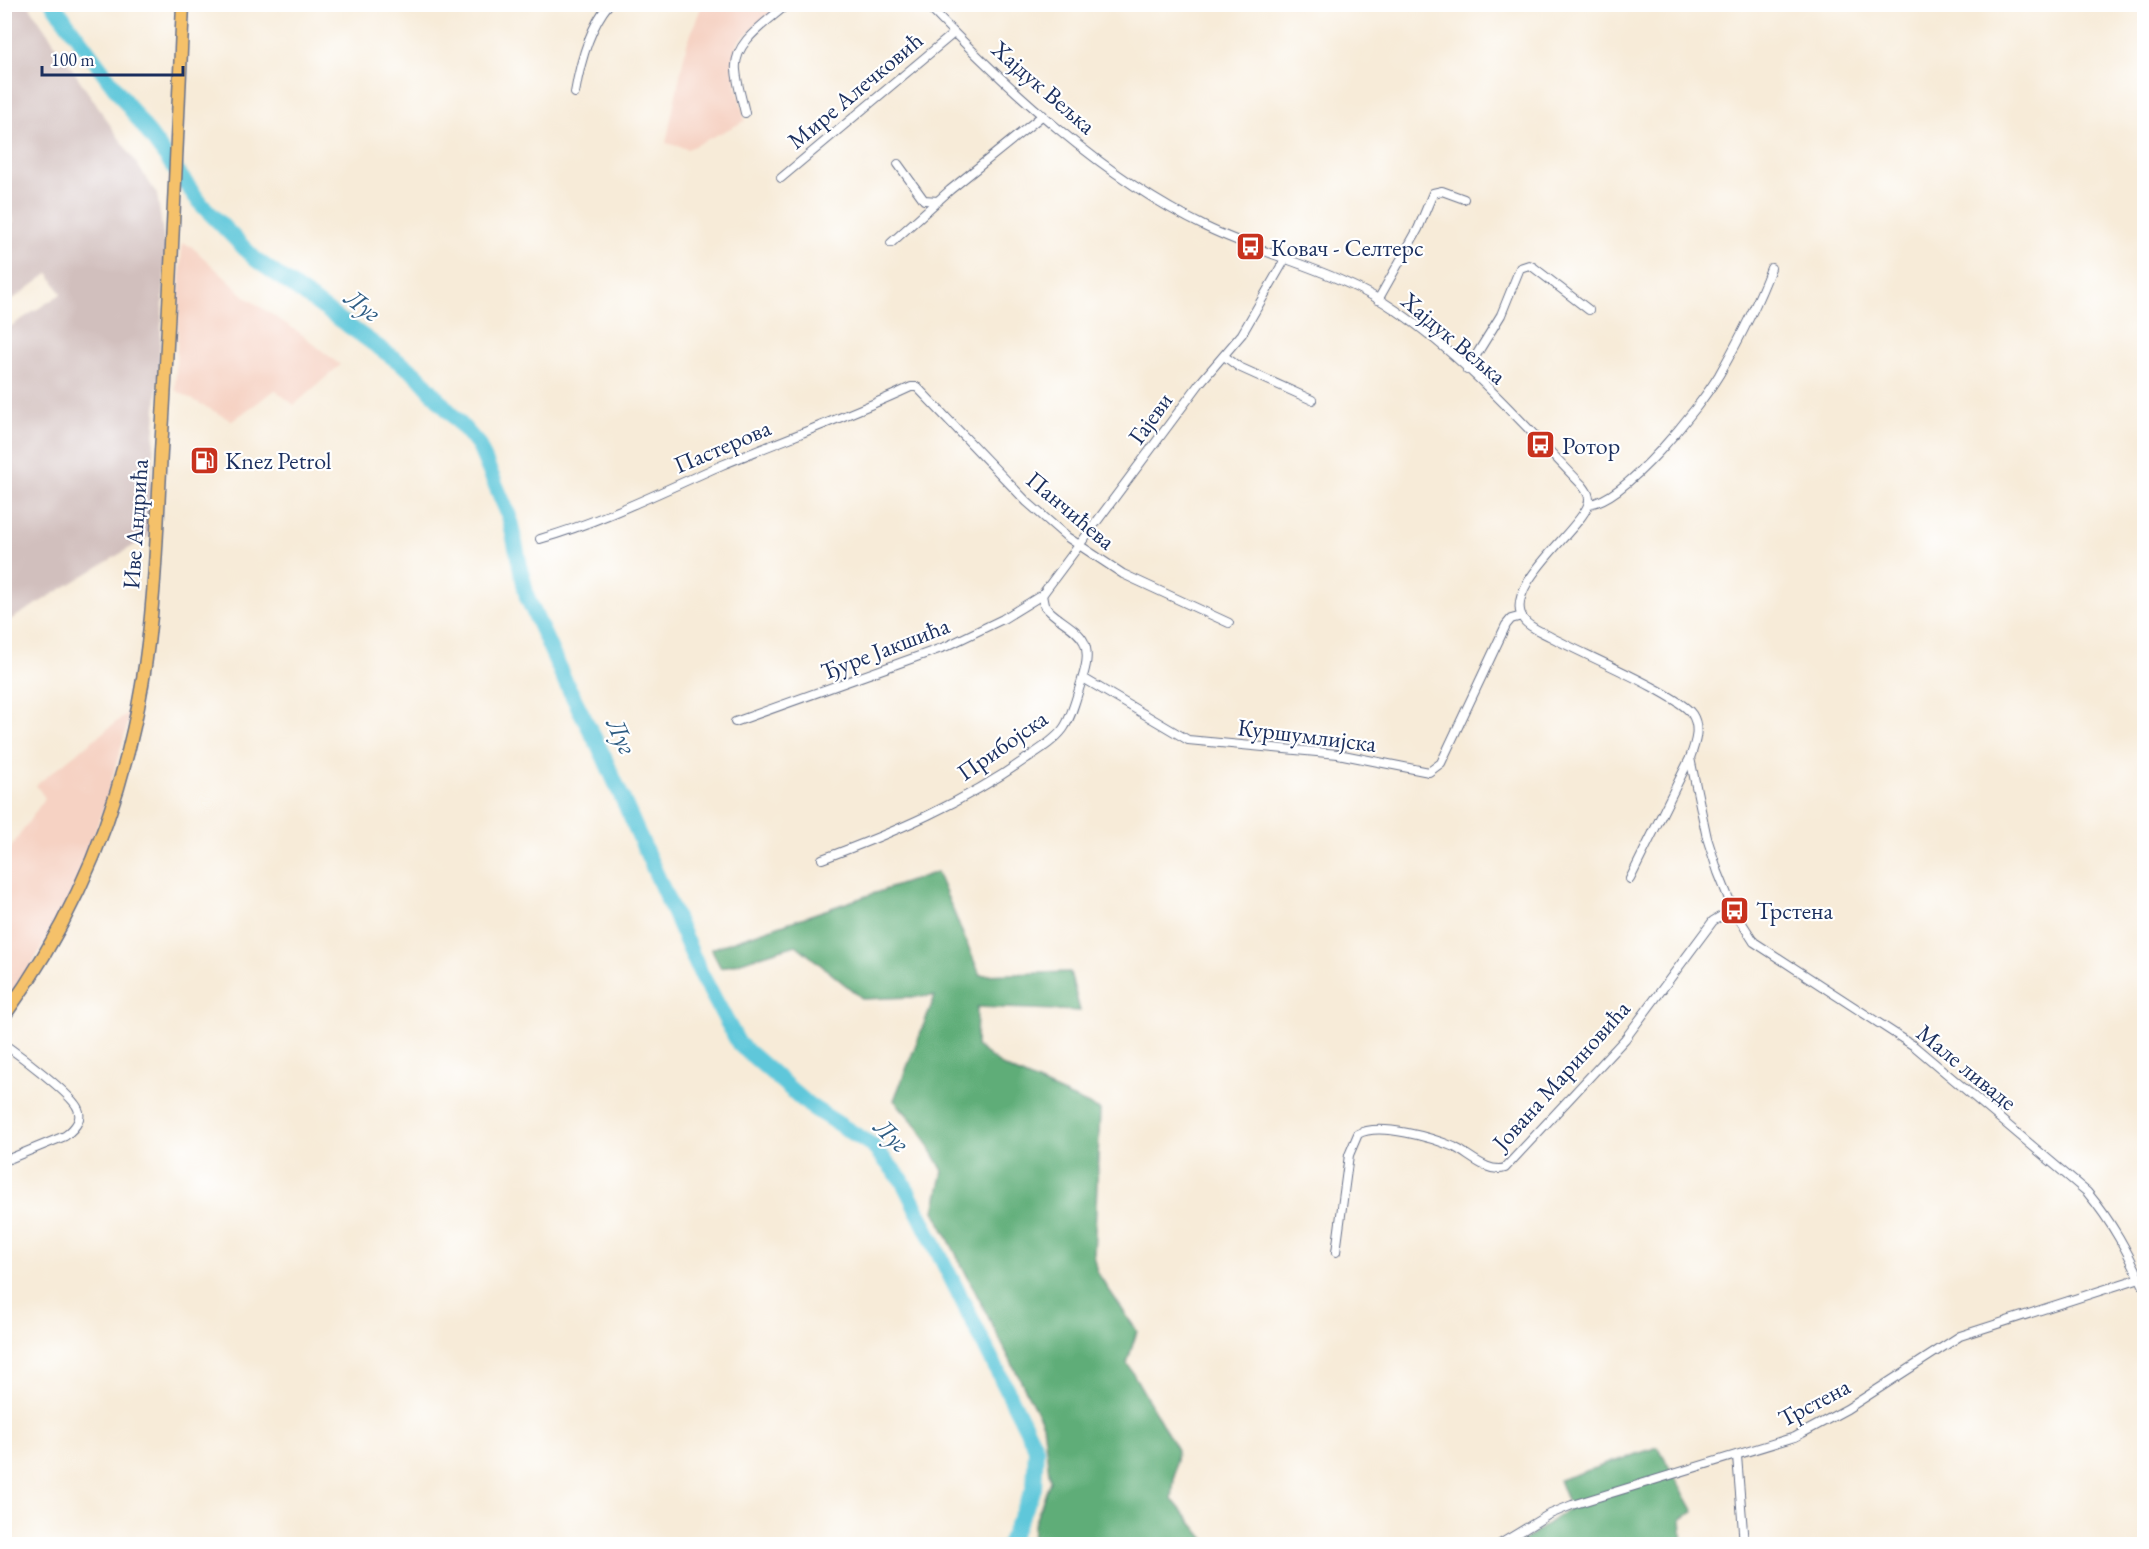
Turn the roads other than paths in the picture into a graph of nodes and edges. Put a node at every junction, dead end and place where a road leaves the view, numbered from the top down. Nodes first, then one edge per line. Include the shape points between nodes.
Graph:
1 (183, 4) edge
2 (609, 4) edge
3 (787, 4) edge
4 (926, 4) edge
5 (954, 33) junction
6 (575, 93) dead end
7 (745, 113) dead end
8 (1043, 115) junction
9 (898, 164) dead end
10 (781, 178) dead end
11 (1464, 199) dead end
12 (938, 201) junction
13 (891, 243) dead end
14 (1284, 261) junction
15 (1771, 268) dead end
16 (1378, 300) junction
17 (1589, 310) dead end
18 (1224, 356) junction
19 (1467, 370) junction
20 (917, 387) joint
21 (1312, 400) dead end
22 (1589, 504) junction
23 (540, 539) dead end
24 (1081, 545) junction
25 (1042, 595) junction
26 (1522, 616) junction
27 (1229, 623) dead end
28 (1083, 678) junction
29 (735, 722) dead end
30 (1690, 758) junction
31 (822, 859) dead end
32 (1630, 879) dead end
33 (1733, 909) junction
34 (4, 1016) edge
35 (4, 1044) edge
36 (4, 1161) edge
37 (1336, 1252) dead end
38 (2140, 1278) junction
39 (2145, 1287) edge
40 (1737, 1456) junction
41 (1500, 1545) edge
42 (1744, 1545) edge

1 - 34 main road, Иве Андрића via 153,590 136,719 114,802 84,878 47,950
2 - 6 street via 586,48
3 - 7 street via 739,52 736,69
4 - 5 street, Хајдук Вељка
5 - 8 street, Хајдук Вељка
5 - 10 street, Мире Алечковић
8 - 12 street
8 - 14 street, Хајдук Вељка via 1120,176 1204,227
9 - 12 street via 924,200
11 - 16 street via 1442,191 1433,193 1418,229
12 - 13 street
14 - 16 street, Хајдук Вељка via 1347,283
14 - 18 street, Гајеви via 1242,334
15 - 22 street via 1758,303 1717,378 1639,474 1601,503
16 - 19 street, Хајдук Вељка via 1429,335
17 - 19 street via 1533,267 1520,268 1501,315
18 - 21 street via 1239,367
18 - 24 street, Гајеви
19 - 22 street, Хајдук Вељка via 1582,485
20 - 23 street, Пастерова via 599,519
20 - 24 street, Панчићева via 1027,502
22 - 26 street via 1553,547 1524,591 1519,605
24 - 25 street, Гајеви
24 - 27 street, Панчићева via 1123,574
25 - 28 street, Прибојска via 1044,606 1083,640 1087,657
25 - 29 street, Ђуре Јакшића via 947,646
26 - 28 street, Куршумлијска via 1506,625 1441,763 1429,772 1338,754 1188,740
26 - 30 street via 1529,625 1685,707 1696,728 1697,739
28 - 31 street, Прибојска via 1063,729 1021,762 917,820
30 - 32 street
30 - 33 street via 1707,838
33 - 37 street, Јована Мариновића via 1713,921 1625,1039 1505,1168 1488,1166 1457,1148 1424,1136 1369,1130 1358,1134 1349,1155
33 - 38 street, Мале ливаде via 1763,950 1914,1046 2087,1192 2109,1218
35 - 36 street via 47,1077 78,1108 79,1118 65,1136
38 - 39 street, Мале ливаде
38 - 40 street, Трстена via 1960,1336 1816,1426
40 - 41 street, Трстена via 1572,1505
40 - 42 street

